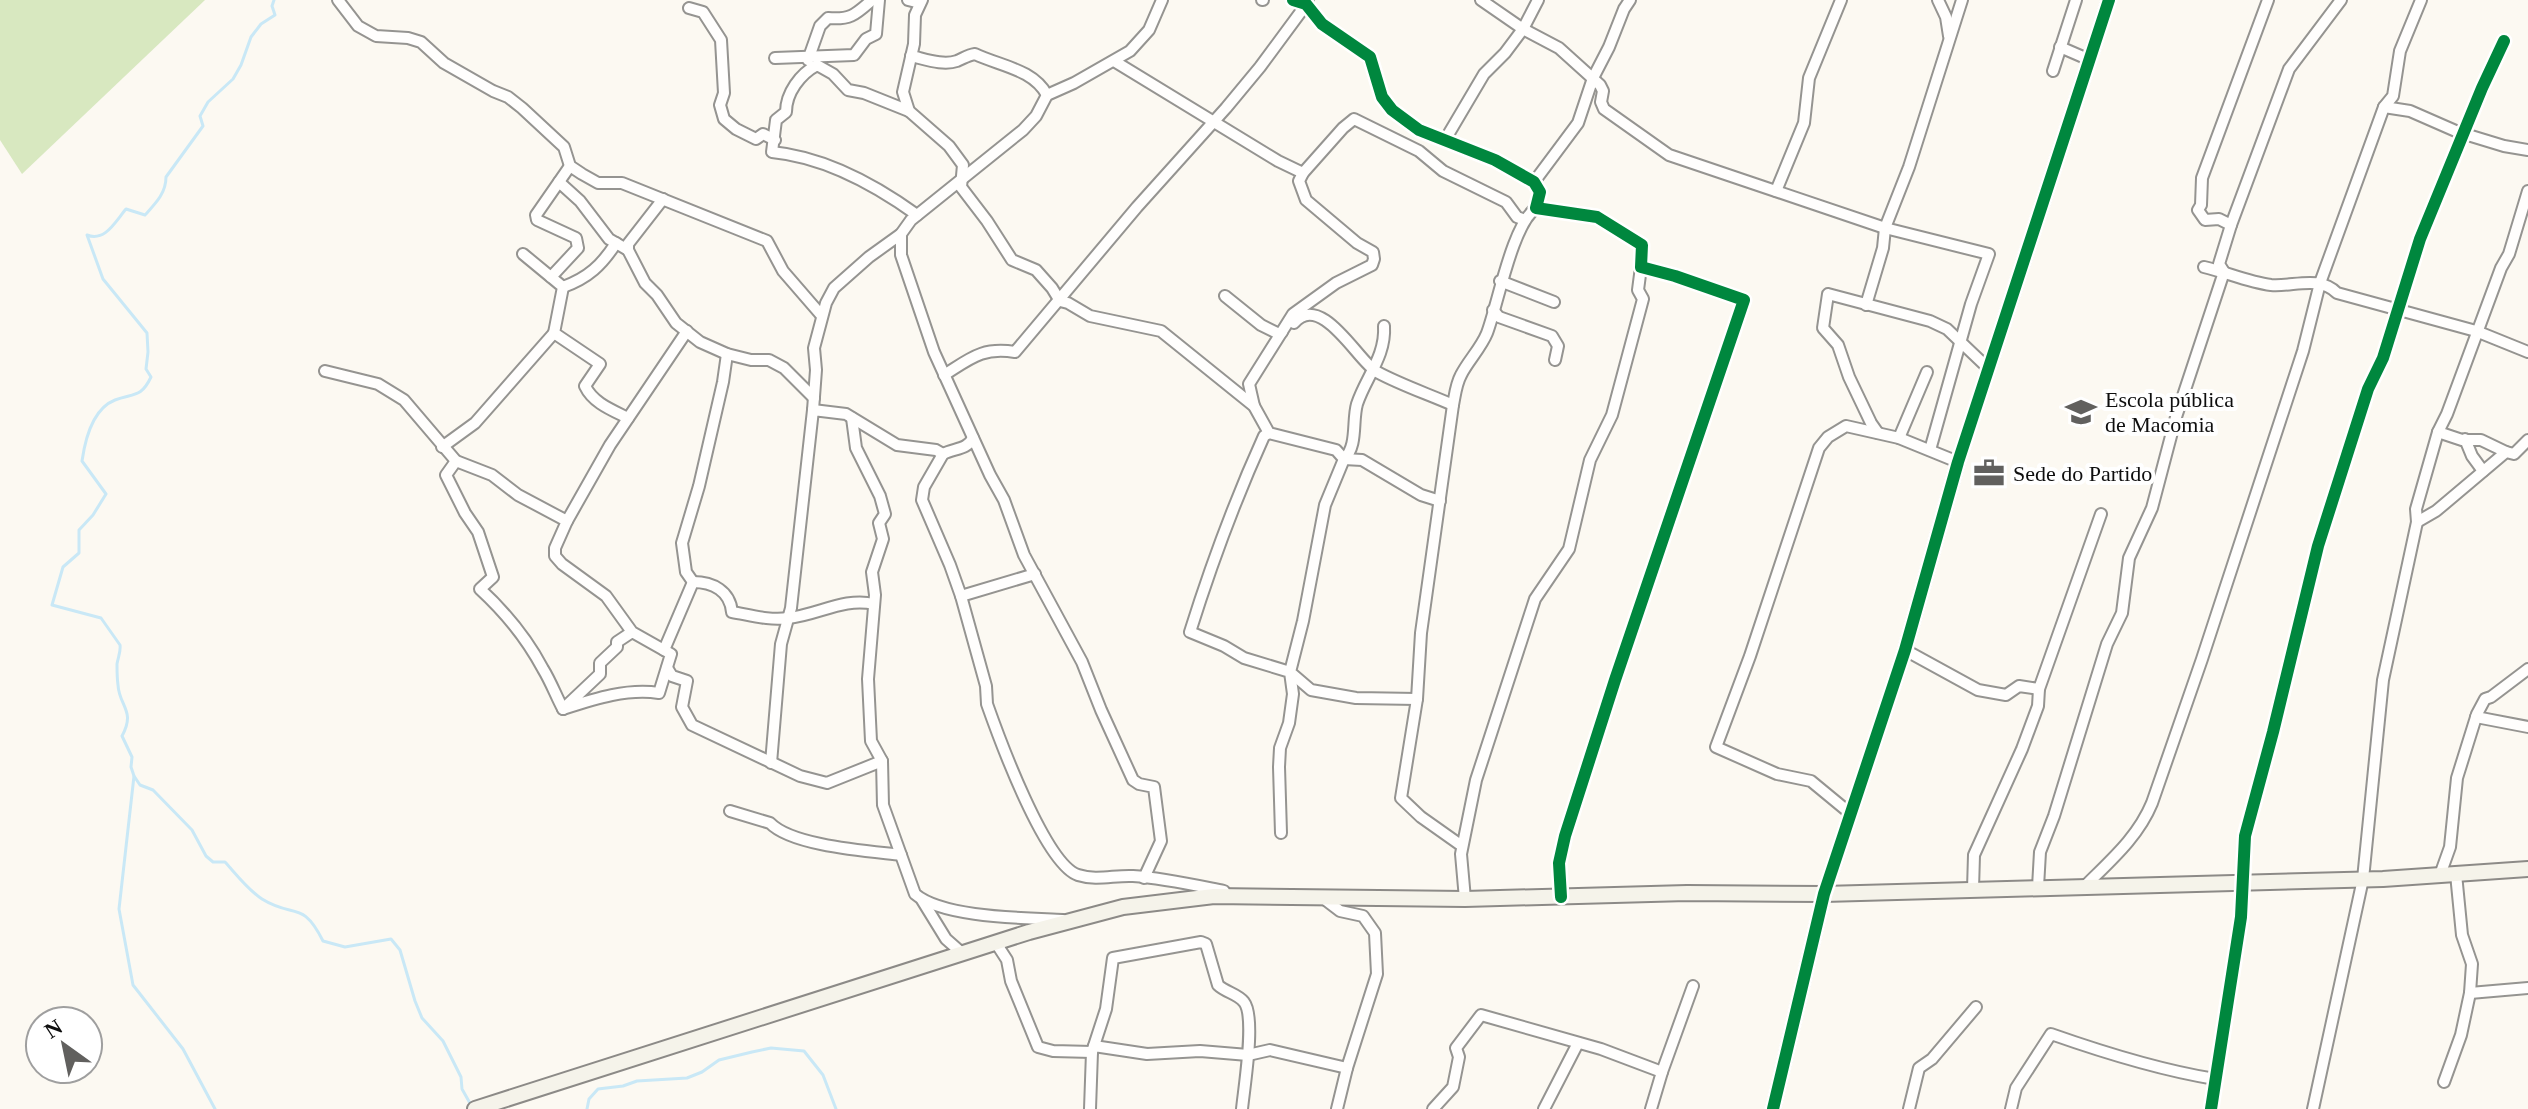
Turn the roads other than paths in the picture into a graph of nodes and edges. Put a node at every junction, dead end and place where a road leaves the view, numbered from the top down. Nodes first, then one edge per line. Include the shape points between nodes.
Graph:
1 (338, 0) edge
2 (872, 0) edge
3 (879, 0) edge
4 (908, 0) edge
5 (1293, 0) edge
6 (1481, 0) edge
7 (1538, 0) edge
8 (1630, 0) edge
9 (1841, 0) edge
10 (1938, 0) edge
11 (1962, 0) edge
12 (2076, 0) edge
13 (2109, 0) edge
14 (2268, 0) edge
15 (2341, 0) edge
16 (2421, 0) edge
17 (921, 1) edge
18 (1307, 2) edge
19 (1157, 3) edge
20 (689, 8) dead end
21 (1523, 29) junction
22 (1950, 38) junction
23 (2504, 41) dead end
24 (2060, 47) junction
25 (808, 56) junction
26 (911, 56) junction
27 (775, 58) dead end
28 (2090, 60) junction
29 (1114, 61) junction
30 (809, 69) junction
31 (2053, 71) dead end
32 (1593, 78) junction
33 (1047, 95) junction
34 (2384, 107) junction
35 (909, 111) junction
36 (1215, 121) junction
37 (2464, 133) junction
38 (775, 140) junction
39 (1445, 140) junction
40 (2528, 150) edge
41 (570, 166) junction
42 (1303, 173) junction
43 (962, 180) junction
44 (559, 182) junction
45 (1534, 182) junction
46 (1776, 191) junction
47 (2528, 191) edge
48 (663, 199) junction
49 (1536, 208) junction
50 (917, 215) junction
51 (1525, 220) junction
52 (2231, 225) junction
53 (1885, 228) junction
54 (901, 234) junction
55 (616, 243) junction
56 (628, 250) junction
57 (523, 254) dead end
58 (1641, 267) junction
59 (2204, 267) dead end
60 (2224, 272) junction
61 (551, 277) junction
62 (1500, 281) junction
63 (2320, 283) junction
64 (563, 287) junction
65 (1225, 296) dead end
66 (1060, 301) junction
67 (1554, 302) dead end
68 (1866, 305) junction
69 (2397, 309) junction
70 (1493, 310) junction
71 (822, 316) junction
72 (1384, 326) dead end
73 (687, 331) junction
74 (2476, 331) junction
75 (554, 333) junction
76 (1279, 334) junction
77 (1962, 343) junction
78 (2528, 352) edge
79 (727, 354) junction
80 (1555, 360) dead end
81 (1989, 369) junction
82 (1373, 370) junction
83 (325, 371) dead end
84 (1927, 372) dead end
85 (944, 375) junction
86 (813, 404) junction
87 (1453, 405) junction
88 (1254, 406) junction
89 (628, 418) junction
90 (852, 418) junction
91 (2438, 432) junction
92 (1269, 433) junction
93 (1878, 433) junction
94 (973, 438) junction
95 (1899, 438) junction
96 (2465, 439) junction
97 (2528, 440) edge
98 (442, 447) junction
99 (1930, 450) junction
100 (2506, 452) junction
101 (943, 454) junction
102 (1344, 459) junction
103 (456, 461) junction
104 (1958, 462) junction
105 (2483, 471) junction
106 (1440, 501) junction
107 (2101, 514) dead end
108 (567, 521) junction
109 (2417, 522) junction
110 (1035, 574) junction
111 (693, 582) junction
112 (961, 596) junction
113 (874, 604) junction
114 (788, 618) junction
115 (632, 632) junction
116 (664, 650) junction
117 (1905, 650) junction
118 (667, 668) junction
119 (2528, 669) edge
120 (1290, 672) junction
121 (2039, 689) junction
122 (1417, 699) junction
123 (563, 709) junction
124 (2476, 717) junction
125 (2528, 727) edge
126 (882, 761) junction
127 (771, 763) junction
128 (730, 811) dead end
129 (1851, 814) junction
130 (1281, 833) dead end
131 (1462, 846) junction
132 (901, 855) junction
133 (2528, 869) edge
134 (2456, 874) junction
135 (2440, 875) junction
136 (1144, 878) junction
137 (2363, 879) junction
138 (2244, 882) junction
139 (2085, 886) junction
140 (2038, 887) junction
141 (1973, 889) junction
142 (1824, 894) junction
143 (1241, 897) junction
144 (1561, 897) junction
145 (1323, 898) junction
146 (1465, 899) junction
147 (922, 900) junction
148 (1073, 920) junction
149 (946, 939) junction
150 (996, 943) junction
151 (963, 954) junction
152 (942, 960) junction
153 (1693, 986) dead end
154 (2528, 988) edge
155 (2470, 993) junction
156 (1976, 1007) dead end
157 (1578, 1043) junction
158 (1093, 1049) junction
159 (1248, 1055) junction
160 (1347, 1068) junction
161 (1662, 1072) junction
162 (2215, 1079) junction
163 (2444, 1082) dead end
164 (477, 1108) edge
165 (1090, 1109) edge
166 (1242, 1109) edge
167 (1337, 1109) edge
168 (1433, 1109) edge
169 (1544, 1109) edge
170 (1651, 1109) edge
171 (1773, 1109) edge
172 (1909, 1109) edge
173 (2011, 1109) edge
174 (2211, 1109) edge
175 (2313, 1109) edge

1 - 41 street via 358,26 376,36 421,42 444,63 508,97 564,147
2 - 25 street via 859,13 828,18
3 - 25 street via 876,34 854,55
4 - 17 street
5 - 18 street
6 - 21 street
7 - 21 street
8 - 32 street
9 - 46 street via 1809,78 1804,123
10 - 22 street
11 - 22 street
12 - 24 street
13 - 28 street
14 - 52 street via 2202,178 2198,210 2205,220
15 - 52 street via 2289,69
16 - 34 street via 2400,51 2393,96
17 - 26 street
18 - 36 street
18 - 39 street via 1322,24 1370,57 1382,97 1392,110 1419,130
19 - 29 street via 1149,30
20 - 38 street via 703,12 721,40 724,119 745,135
21 - 32 street via 1559,48
21 - 39 street via 1484,74
22 - 53 street
23 - 37 street
24 - 28 street
24 - 31 street
25 - 27 street
25 - 30 street
26 - 33 street via 955,62 975,54 1023,73
26 - 35 street via 903,92
28 - 81 street
29 - 33 street
29 - 36 street
30 - 35 street via 823,67 848,90
30 - 38 street via 788,97 786,112 776,120
32 - 45 street via 1578,123
32 - 46 street via 1603,91 1604,109 1669,155
33 - 43 street via 1023,130
34 - 37 street via 2410,111
34 - 63 street
35 - 43 street via 949,146 963,165
36 - 42 street
36 - 66 street
37 - 40 street
37 - 69 street
38 - 50 street via 772,152 821,161
39 - 45 street
41 - 44 street
41 - 48 street via 598,183 622,183
42 - 51 street via 1354,119 1506,202
42 - 76 street via 1299,181 1306,200 1369,248 1374,259 1293,314
43 - 50 street
43 - 66 street via 961,187 1012,260 1036,270
44 - 55 street
44 - 61 street via 537,220 576,238 578,248
45 - 49 street via 1540,192
46 - 53 street
47 - 74 street via 2509,254
48 - 56 street
48 - 71 street via 767,241 783,271
49 - 51 street
49 - 58 street via 1597,217 1642,245
50 - 54 street
51 - 62 street
52 - 60 street via 2219,264
53 - 68 street
53 - 77 street via 1989,254
54 - 71 street via 834,288
54 - 85 street via 901,255
55 - 56 street
55 - 64 street via 603,263
56 - 73 street via 645,283
57 - 61 street
58 - 131 street via 1638,290 1643,299 1612,415 1590,460 1569,549 1535,599 1476,780
58 - 144 street via 1744,300 1565,836 1559,863
59 - 60 street
60 - 63 street via 2271,285
60 - 140 street via 2152,508 2129,558 2122,613 2107,644 2040,852
61 - 64 street
62 - 67 street
62 - 70 street
63 - 69 street via 2337,293
63 - 139 street via 2303,351 2152,803 2130,840
64 - 75 street
65 - 76 street
66 - 85 street via 1015,352 981,352
66 - 88 street via 1090,316 1161,331
68 - 77 street via 1930,321
68 - 93 street via 1828,294 1823,328 1838,345
69 - 74 street
69 - 138 street via 2318,546 2245,836
70 - 80 street via 1552,336 1558,346
70 - 87 street via 1486,335 1459,378
71 - 86 street via 814,348
72 - 82 street via 1382,352
73 - 79 street
73 - 89 street
74 - 78 street
74 - 91 street
75 - 89 street via 600,364 587,391
75 - 98 street via 475,423
76 - 82 street via 1299,317 1317,317 1345,335
76 - 88 street via 1249,384
77 - 81 street
77 - 99 street
79 - 86 street via 769,360 784,368
79 - 111 street via 682,543 686,572
81 - 104 street
82 - 87 street
82 - 102 street via 1357,405 1351,448
83 - 98 street via 378,384 404,400
84 - 95 street
85 - 94 street
86 - 90 street
86 - 114 street
87 - 106 street
88 - 92 street
89 - 108 street
90 - 101 street via 897,445
90 - 113 street via 856,448 885,514 872,572
91 - 96 street
91 - 109 street
92 - 102 street via 1336,450
92 - 120 street via 1240,489 1190,632 1244,658
93 - 95 street
93 - 129 street via 1846,426 1819,448 1716,747 1777,774 1811,781
94 - 101 street
94 - 110 street
95 - 99 street
96 - 100 street
96 - 105 street
97 - 100 street via 2514,454
98 - 103 street
99 - 104 street
100 - 105 street
101 - 112 street via 922,500
102 - 106 street via 1362,460
102 - 120 street via 1325,505
103 - 108 street via 492,475
103 - 123 street via 446,475 478,532 493,577 480,589 532,650
104 - 117 street
105 - 109 street
106 - 122 street
107 - 121 street
108 - 115 street via 555,556 606,596
109 - 137 street via 2383,680
110 - 112 street
110 - 136 street via 1082,662 1133,780 1154,787 1161,841
111 - 114 street via 706,582 725,593 732,612
111 - 116 street
112 - 136 street via 987,704 1040,831 1074,874
113 - 114 street via 831,606
113 - 126 street via 868,679 871,741
114 - 127 street
115 - 116 street
115 - 123 street via 617,642 600,663 600,674
116 - 118 street via 671,654
117 - 121 street via 1978,690 2006,695 2019,686
117 - 129 street
118 - 123 street via 659,693 628,692
118 - 127 street via 687,681 682,707 692,725
119 - 124 street via 2485,699
120 - 122 street via 1311,690 1356,698
120 - 130 street via 1293,694 1280,748
121 - 141 street via 2022,749 1974,855
122 - 131 street via 1401,798
124 - 125 street
124 - 135 street via 2457,778 2450,847
126 - 127 street via 827,783
126 - 132 street via 883,805
128 - 132 street via 828,845
129 - 142 street
131 - 146 street
132 - 147 street
133 - 134 main road
134 - 135 main road
134 - 155 street via 2462,935 2472,964
135 - 137 main road
136 - 143 street
137 - 138 main road
137 - 175 street
138 - 139 main road
138 - 162 street
139 - 140 main road
140 - 141 main road
141 - 142 main road
142 - 144 main road
142 - 171 street
143 - 145 main road
143 - 148 main road via 1123,907
144 - 146 main road
145 - 146 main road
145 - 160 street via 1340,911 1363,916 1375,933 1377,974
147 - 148 street via 993,916
147 - 149 street
148 - 150 main road
149 - 151 street
149 - 152 street
150 - 151 main road
150 - 158 street via 1038,1047
151 - 152 main road
152 - 164 main road
153 - 161 street
154 - 155 street
155 - 163 street
156 - 172 street via 1919,1068
157 - 161 street
157 - 168 street via 1481,1015 1456,1048 1453,1087
157 - 169 street
158 - 159 street
158 - 159 street via 1106,1009 1113,958 1201,942 1218,985 1248,1009
158 - 165 street
159 - 160 street via 1270,1050
159 - 166 street
160 - 167 street
161 - 170 street
162 - 173 street via 2177,1073 2051,1034 2016,1088
162 - 174 street

